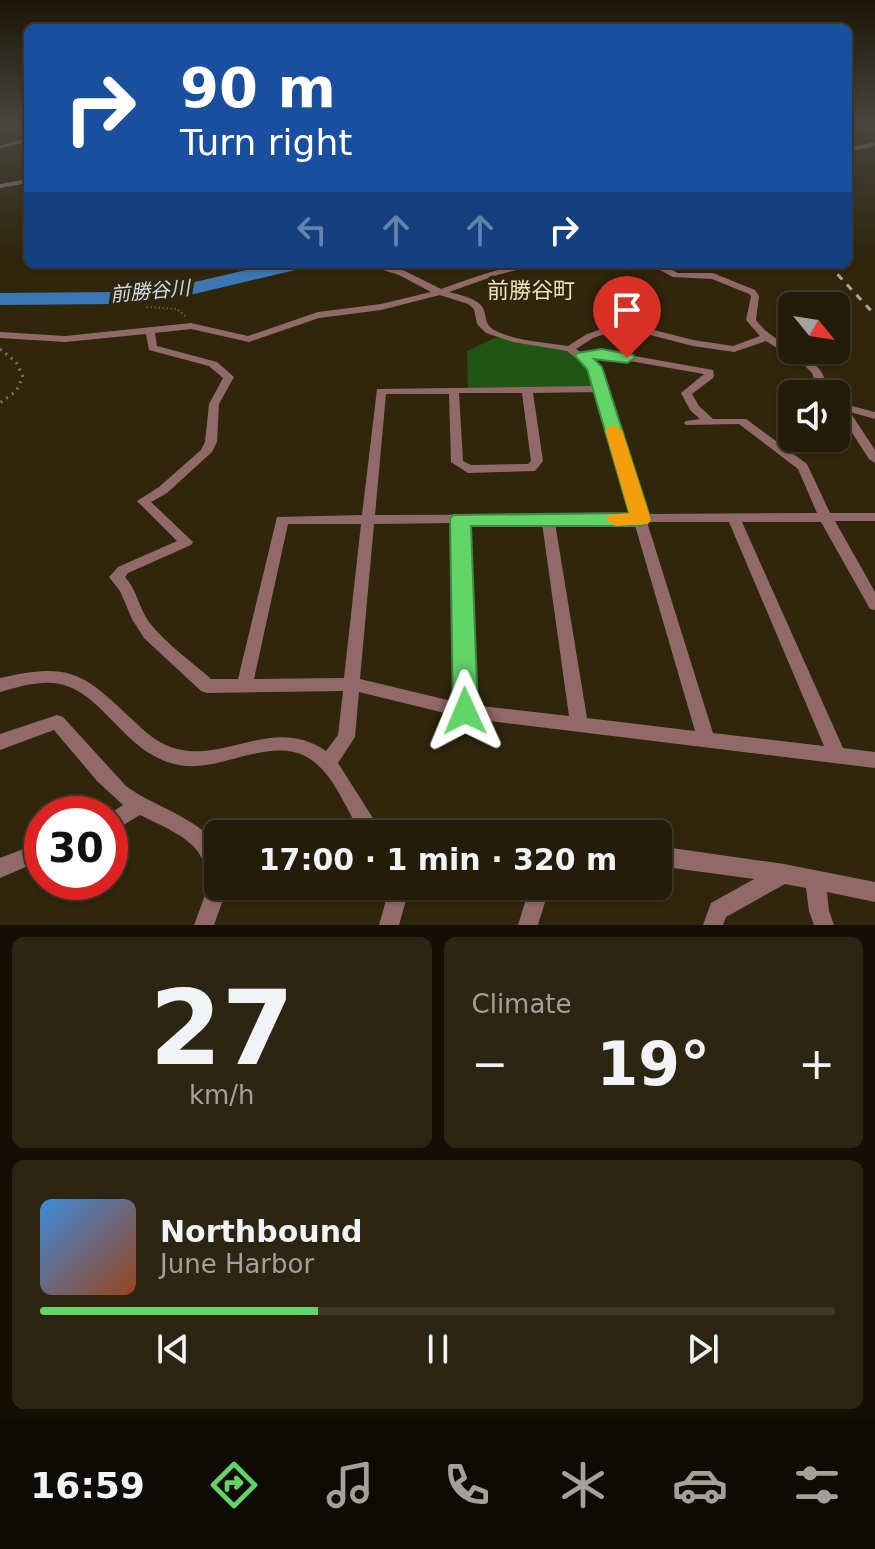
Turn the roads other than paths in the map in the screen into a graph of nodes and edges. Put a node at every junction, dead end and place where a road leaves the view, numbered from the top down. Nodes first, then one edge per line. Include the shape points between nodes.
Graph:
1 (24, 182) edge
2 (0, 186) edge
3 (383, 268) edge
4 (519, 268) edge
5 (661, 268) edge
6 (441, 292) junction
7 (150, 331) junction
8 (0, 335) edge
9 (764, 338) junction
10 (570, 349) junction
11 (582, 356) junction
12 (818, 380) edge
13 (527, 389) junction
14 (601, 389) junction
15 (454, 390) junction
16 (850, 408) edge
17 (875, 416) edge
18 (710, 422) junction
19 (850, 422) edge
20 (690, 423) dead end
21 (875, 459) edge
22 (875, 517) edge
23 (826, 518) junction
24 (370, 519) junction
25 (460, 519) junction
26 (734, 519) junction
27 (548, 520) junction
28 (641, 520) junction
29 (875, 605) edge
30 (353, 684) junction
31 (0, 685) edge
32 (244, 686) junction
33 (465, 711) junction
34 (579, 724) junction
35 (706, 739) junction
36 (0, 742) edge
37 (837, 755) junction
38 (875, 760) edge
39 (329, 762) junction
40 (140, 805) junction
41 (128, 813) edge
42 (364, 820) edge
43 (204, 845) edge
44 (24, 858) edge
45 (672, 858) edge
46 (0, 868) edge
47 (784, 874) junction
48 (815, 882) junction
49 (875, 892) edge
50 (213, 900) edge
51 (396, 900) edge
52 (536, 900) edge
53 (204, 925) edge
54 (389, 925) edge
55 (528, 925) edge
56 (713, 925) edge
57 (824, 925) edge

1 - 2 street
3 - 6 street
4 - 6 street
5 - 9 street via 676,275 713,276 752,292 751,320
6 - 7 street via 318,315 249,339 191,326
6 - 10 street via 471,302 482,324 500,336
7 - 8 street via 65,339
7 - 32 street via 152,348 213,364 229,377 214,404 206,452 143,501 186,542 116,577 127,585 149,632 207,686
9 - 10 street via 734,349 623,325
9 - 12 street via 811,367
10 - 11 street
11 - 14 street via 594,367
11 - 18 street via 601,353 709,372 686,393
13 - 14 street
13 - 15 street
13 - 15 street via 537,461 531,468 468,469 457,462
14 - 28 street
15 - 24 street via 381,391
16 - 17 street
18 - 20 street
18 - 23 street via 742,421 803,467
19 - 21 street
22 - 23 street
23 - 26 street
23 - 29 street
24 - 25 street
24 - 30 street
24 - 32 street via 282,520
25 - 27 street
25 - 33 street
26 - 28 street
26 - 37 street
27 - 28 street
27 - 34 street
28 - 35 street
30 - 32 street
30 - 33 street
30 - 39 street via 346,737
31 - 39 street via 32,677 68,679 152,747 179,758 286,746 309,749
33 - 34 street
34 - 35 street
35 - 37 street
36 - 40 street via 57,722 121,792
37 - 38 street
39 - 42 street
40 - 41 street
40 - 43 street via 185,828
44 - 46 street
45 - 47 street
47 - 48 street
47 - 56 street via 718,910
48 - 49 street
48 - 57 street
50 - 53 street
51 - 54 street
52 - 55 street

